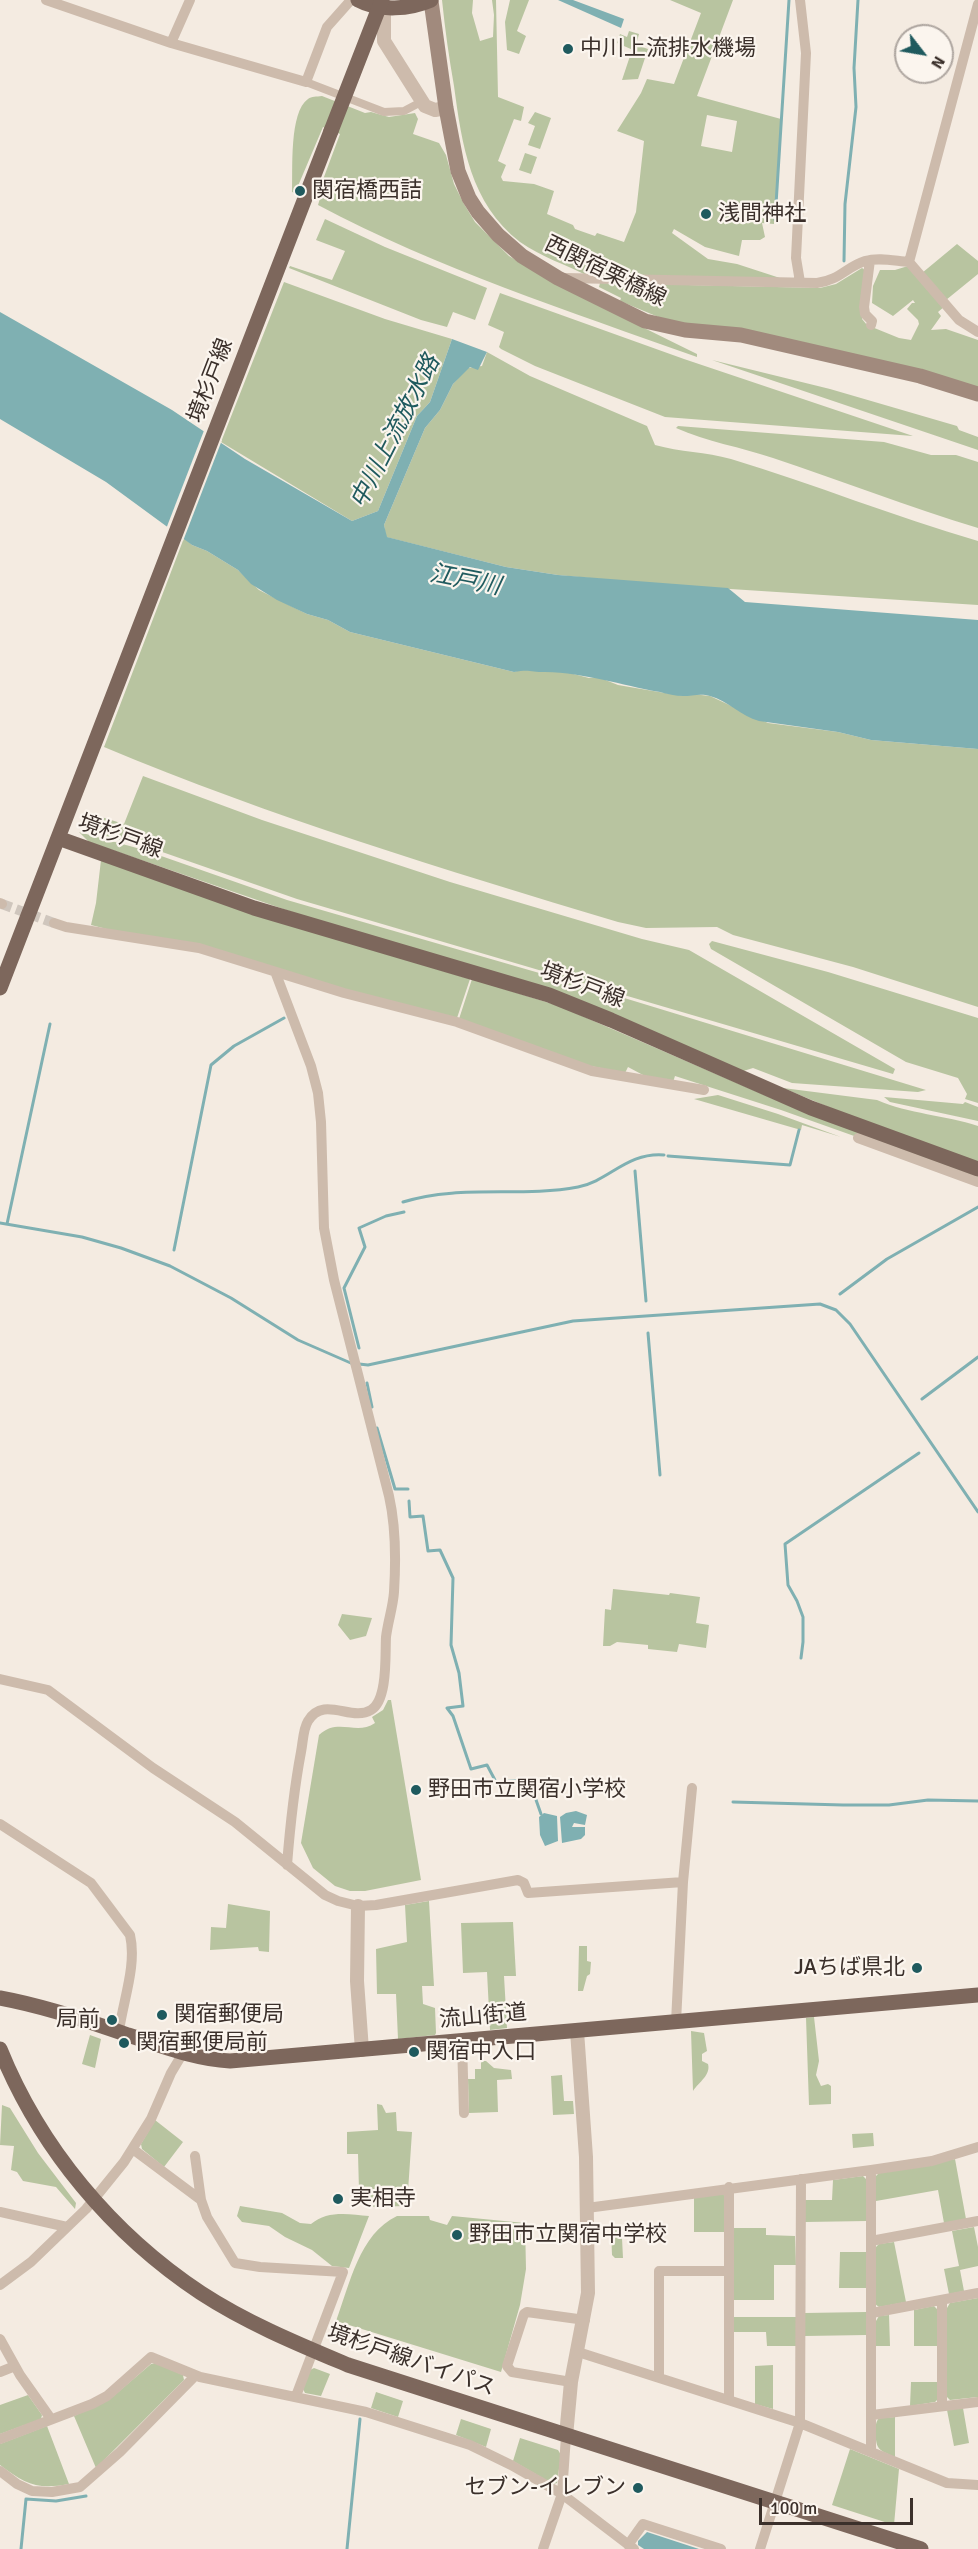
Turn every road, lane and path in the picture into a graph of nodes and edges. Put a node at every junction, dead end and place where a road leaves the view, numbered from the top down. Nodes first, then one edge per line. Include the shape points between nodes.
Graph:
1 (46, 0) edge
2 (190, 0) edge
3 (351, 0) edge
4 (358, 0) edge
5 (431, 0) edge
6 (800, 0) edge
7 (383, 4) edge
8 (978, 4) edge
9 (171, 43) junction
10 (306, 82) junction
11 (422, 102) junction
12 (446, 108) junction
13 (870, 260) junction
14 (909, 262) junction
15 (558, 278) junction
16 (800, 282) junction
17 (871, 326) dead end
18 (978, 332) edge
19 (978, 394) edge
20 (58, 838) junction
21 (54, 923) tunnel mouth
22 (276, 974) junction
23 (0, 988) edge
24 (704, 1089) dead end
25 (858, 1138) dead end
26 (978, 1170) edge
27 (978, 1182) edge
28 (0, 1679) edge
29 (692, 1788) dead end
30 (0, 1824) edge
31 (287, 1865) junction
32 (683, 1882) junction
33 (358, 1906) junction
34 (978, 1995) edge
35 (0, 1998) edge
36 (676, 2022) junction
37 (119, 2031) junction
38 (577, 2031) junction
39 (462, 2041) junction
40 (0, 2049) edge
41 (362, 2050) junction
42 (183, 2053) junction
43 (464, 2113) dead end
44 (978, 2147) edge
45 (134, 2150) junction
46 (195, 2156) dead end
47 (871, 2170) junction
48 (801, 2179) junction
49 (729, 2187) junction
50 (94, 2199) junction
51 (201, 2200) junction
52 (587, 2208) junction
53 (0, 2212) edge
54 (978, 2221) edge
55 (67, 2228) junction
56 (871, 2241) junction
57 (729, 2271) junction
58 (0, 2285) edge
59 (978, 2293) edge
60 (942, 2300) junction
61 (872, 2313) junction
62 (585, 2320) junction
63 (0, 2339) edge
64 (312, 2350) junction
65 (578, 2352) junction
66 (15, 2366) junction
67 (0, 2372) edge
68 (195, 2376) junction
69 (659, 2378) junction
70 (571, 2382) junction
71 (296, 2396) junction
72 (729, 2400) junction
73 (978, 2402) edge
74 (942, 2406) junction
75 (872, 2415) junction
76 (51, 2419) junction
77 (800, 2423) junction
78 (566, 2436) junction
79 (0, 2439) edge
80 (871, 2452) junction
81 (0, 2471) edge
82 (978, 2485) edge
83 (562, 2494) junction
84 (775, 2503) junction
85 (631, 2547) edge
86 (543, 2549) edge
87 (721, 2549) edge
88 (760, 2549) edge
89 (921, 2549) edge

1 - 9 street
2 - 9 street
3 - 10 street via 327,27
4 - 7 main road via 374,7
5 - 7 main road
5 - 12 main road, 西関宿栗橋線
6 - 16 street via 806,53 796,258
7 - 11 street via 384,41
7 - 20 main road, 境杉戸線, bridge
8 - 14 street
9 - 10 street
10 - 11 street via 384,112 404,111
11 - 12 street via 431,109
12 - 15 main road, 西関宿栗橋線 via 458,171 478,212 510,247
13 - 14 street
13 - 16 street via 827,282
13 - 17 street via 864,307
14 - 18 street via 959,320
15 - 16 street
15 - 19 main road, 西関宿栗橋線 via 645,321 685,330 741,335 920,376
20 - 23 main road
20 - 26 main road, 境杉戸線 via 299,923 549,995 811,1108
21 - 22 street via 199,948
22 - 24 street via 457,1022 592,1071
22 - 31 street via 318,1093 324,1228 393,1514 394,1593 380,1698 370,1710 361,1713 327,1708 307,1722 293,1796
25 - 27 street
28 - 31 street via 48,1690 153,1768 235,1822
29 - 32 street
30 - 37 street via 91,1883 130,1935 129,1971
31 - 33 street via 325,1895
32 - 33 street via 528,1893 518,1880
32 - 36 street
33 - 41 street via 357,1981
34 - 36 main road, 流山街道
35 - 37 main road, 流山街道
36 - 38 main road, 流山街道
37 - 42 main road, 流山街道
38 - 39 main road, 流山街道
38 - 52 street
39 - 41 main road, 流山街道
39 - 43 street
40 - 50 main road, 境杉戸線バイパス via 47,2139
41 - 42 main road, 流山街道 via 231,2061
42 - 45 street
44 - 47 street via 932,2161
45 - 50 street
45 - 51 street
46 - 51 street
47 - 48 street
47 - 56 street
48 - 49 street
48 - 77 street
49 - 52 street
49 - 57 street
50 - 55 street
50 - 64 main road, 境杉戸線バイパス via 143,2249 202,2293 259,2326
51 - 64 street via 235,2263 343,2272
52 - 62 street
53 - 55 street
54 - 56 street
55 - 58 street
56 - 61 street
57 - 69 street via 658,2271
57 - 72 street
59 - 60 street
60 - 61 street
60 - 74 street
61 - 75 street
62 - 65 street
62 - 70 street via 527,2312 507,2366 512,2372
63 - 66 street
64 - 71 street
64 - 78 main road, 境杉戸線バイパス via 403,2384
65 - 69 street
65 - 70 street
66 - 67 street
66 - 76 street
68 - 71 street
68 - 76 street via 151,2357 107,2396
68 - 81 street via 80,2487 32,2492
69 - 72 street
70 - 78 street
71 - 83 street via 366,2412 470,2445
72 - 77 street
73 - 74 street
74 - 75 street
75 - 80 street
76 - 79 street
77 - 80 street
77 - 84 street
78 - 83 street
78 - 84 main road, 境杉戸線バイパス
80 - 82 street via 947,2483
83 - 85 street
83 - 86 street
84 - 88 street
84 - 89 main road, 境杉戸線バイパス
85 - 87 street via 643,2524

